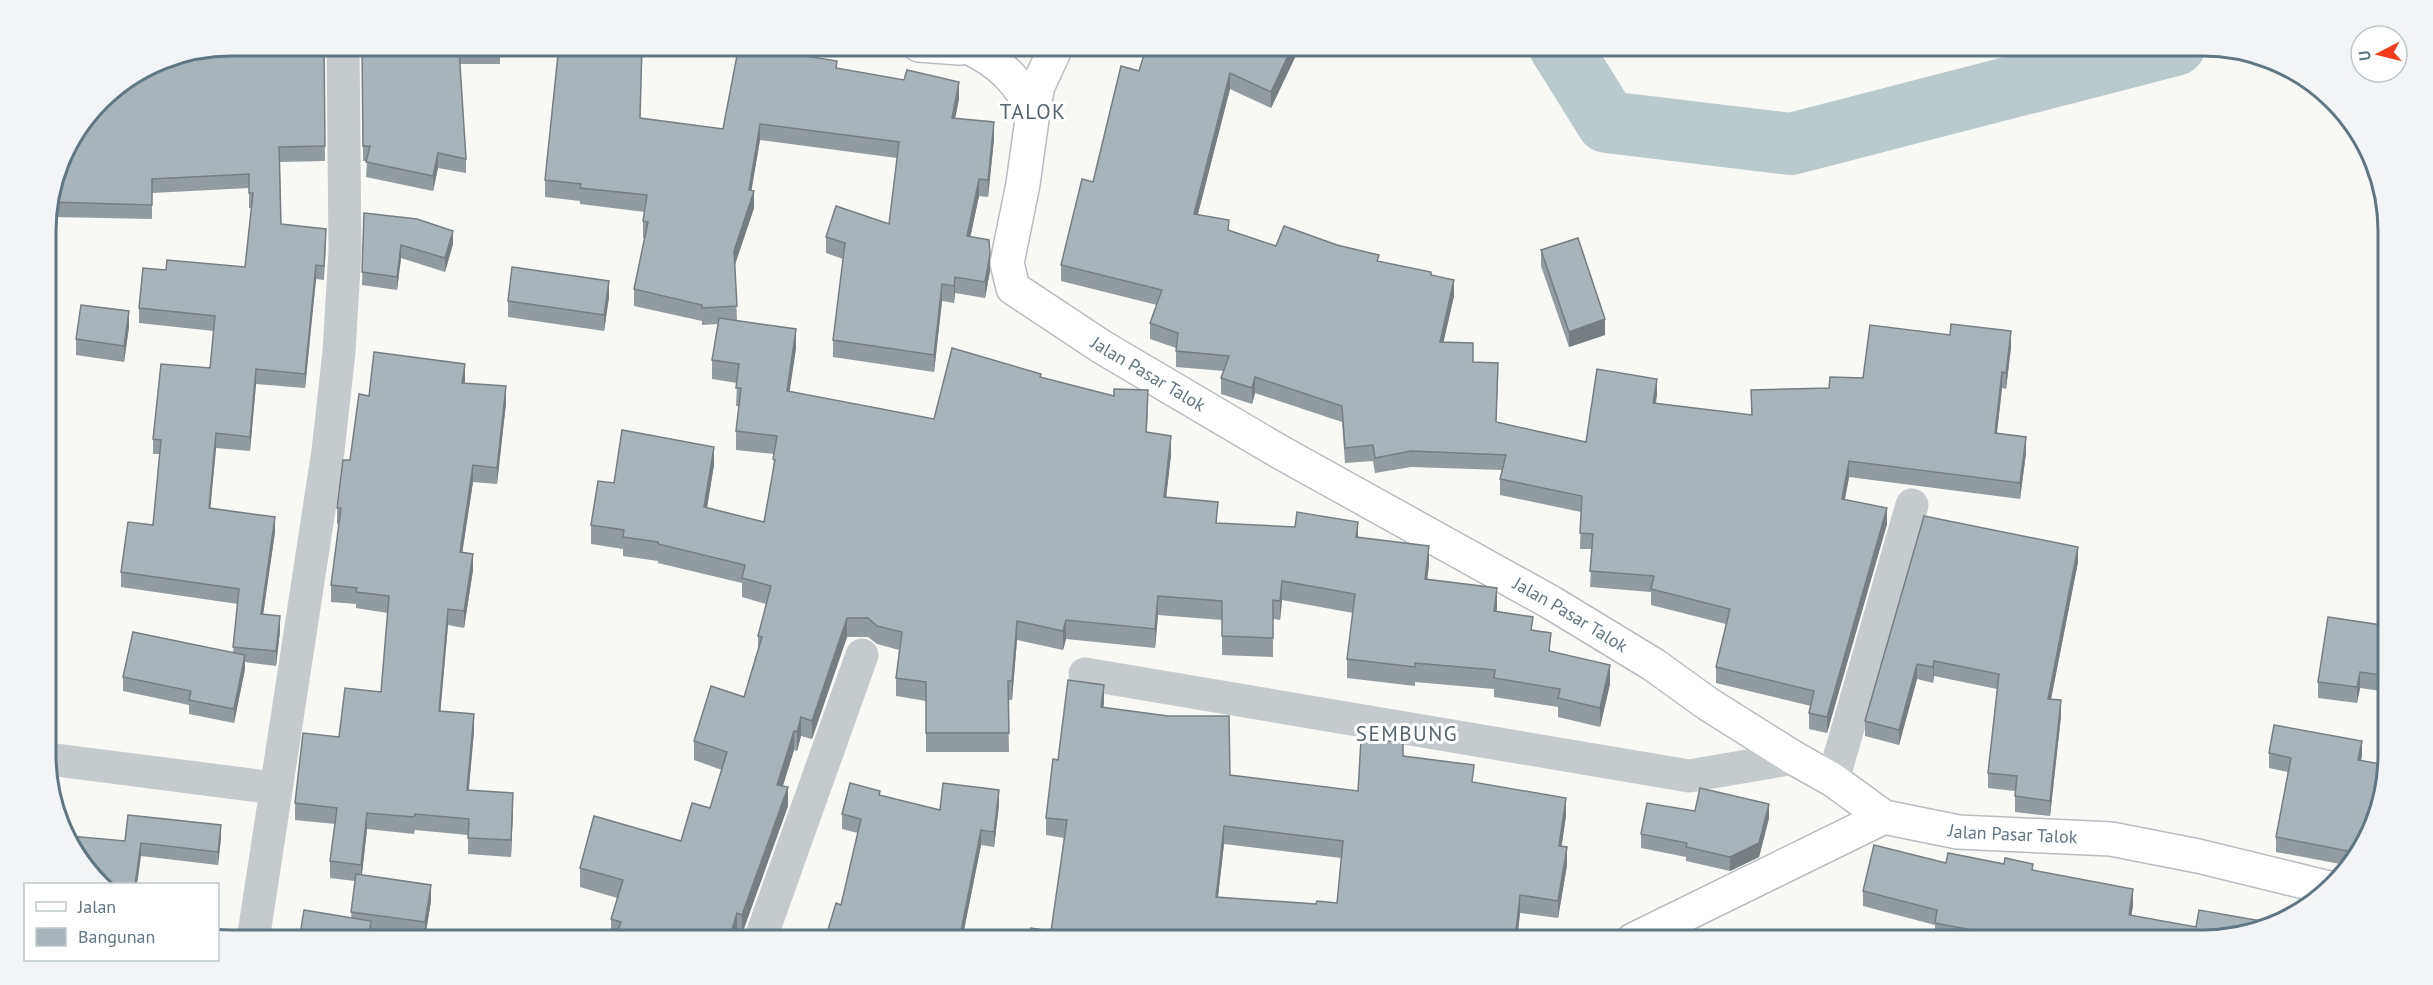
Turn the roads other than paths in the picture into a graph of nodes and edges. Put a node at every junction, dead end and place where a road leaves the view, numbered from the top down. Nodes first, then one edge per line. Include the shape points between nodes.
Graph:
1 (343, 56) edge
2 (988, 56) edge
3 (1052, 56) edge
4 (1033, 112) junction
5 (1912, 505) dead end
6 (862, 655) dead end
7 (1085, 674) dead end
8 (1794, 758) junction
9 (56, 760) edge
10 (1833, 780) junction
11 (275, 788) junction
12 (1884, 817) junction
13 (2318, 885) edge
14 (1655, 929) edge
15 (254, 930) edge
16 (764, 930) edge

1 - 11 street via 345,251 339,352 328,451
2 - 4 main road via 1025,93
3 - 4 main road, Jalan Pasar Talok via 1038,86
4 - 8 main road, Jalan Pasar Talok via 1007,263 1013,288 1102,347 1270,446 1552,603
5 - 10 street
6 - 16 street
7 - 8 street via 1689,776
8 - 10 main road, Jalan Pasar Talok
9 - 11 street
10 - 12 main road, Jalan Pasar Talok
11 - 15 street
12 - 13 main road, Jalan Pasar Talok via 1958,832 2111,839
12 - 14 main road

